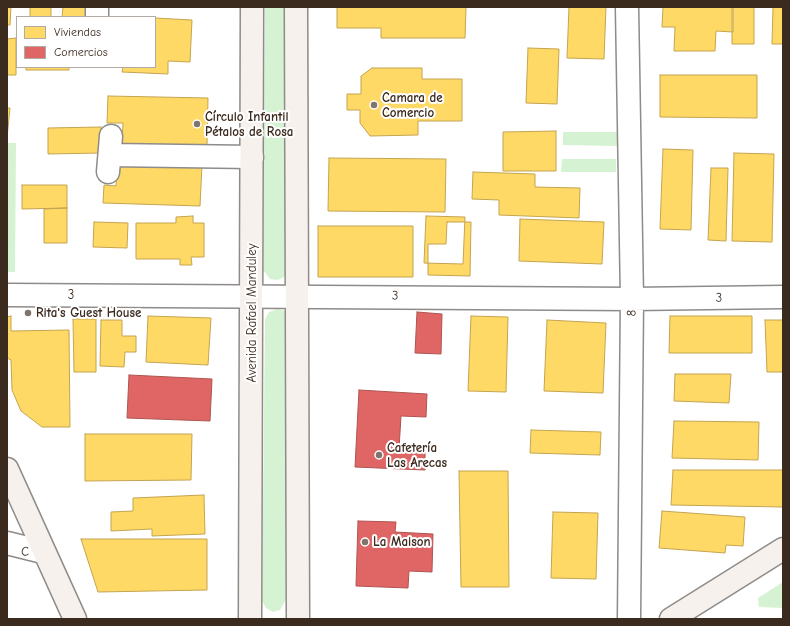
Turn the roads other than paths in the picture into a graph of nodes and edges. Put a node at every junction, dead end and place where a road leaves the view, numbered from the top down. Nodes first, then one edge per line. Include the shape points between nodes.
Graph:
1 (252, 7) edge
2 (296, 7) edge
3 (627, 7) edge
4 (110, 154) dead end
5 (252, 157) junction
6 (252, 295) junction
7 (297, 295) junction
8 (12, 296) edge
9 (783, 297) edge
10 (632, 299) junction
11 (7, 469) edge
12 (7, 543) edge
13 (783, 549) edge
14 (7, 552) edge
15 (43, 552) junction
16 (74, 619) edge
17 (250, 619) edge
18 (298, 619) edge
19 (629, 619) edge
20 (671, 619) edge

1 - 5 main road, Avenida Rafael Manduley
2 - 7 main road
3 - 10 street, 8
4 - 5 street
5 - 6 main road, Avenida Rafael Manduley
6 - 7 street, 3
6 - 8 street, 3
6 - 17 main road, Avenida Rafael Manduley
7 - 10 street, 3
7 - 18 main road
9 - 10 street, 3
10 - 19 street, 8
11 - 15 main road
12 - 15 street
13 - 20 main road
14 - 15 street, C
15 - 16 main road

